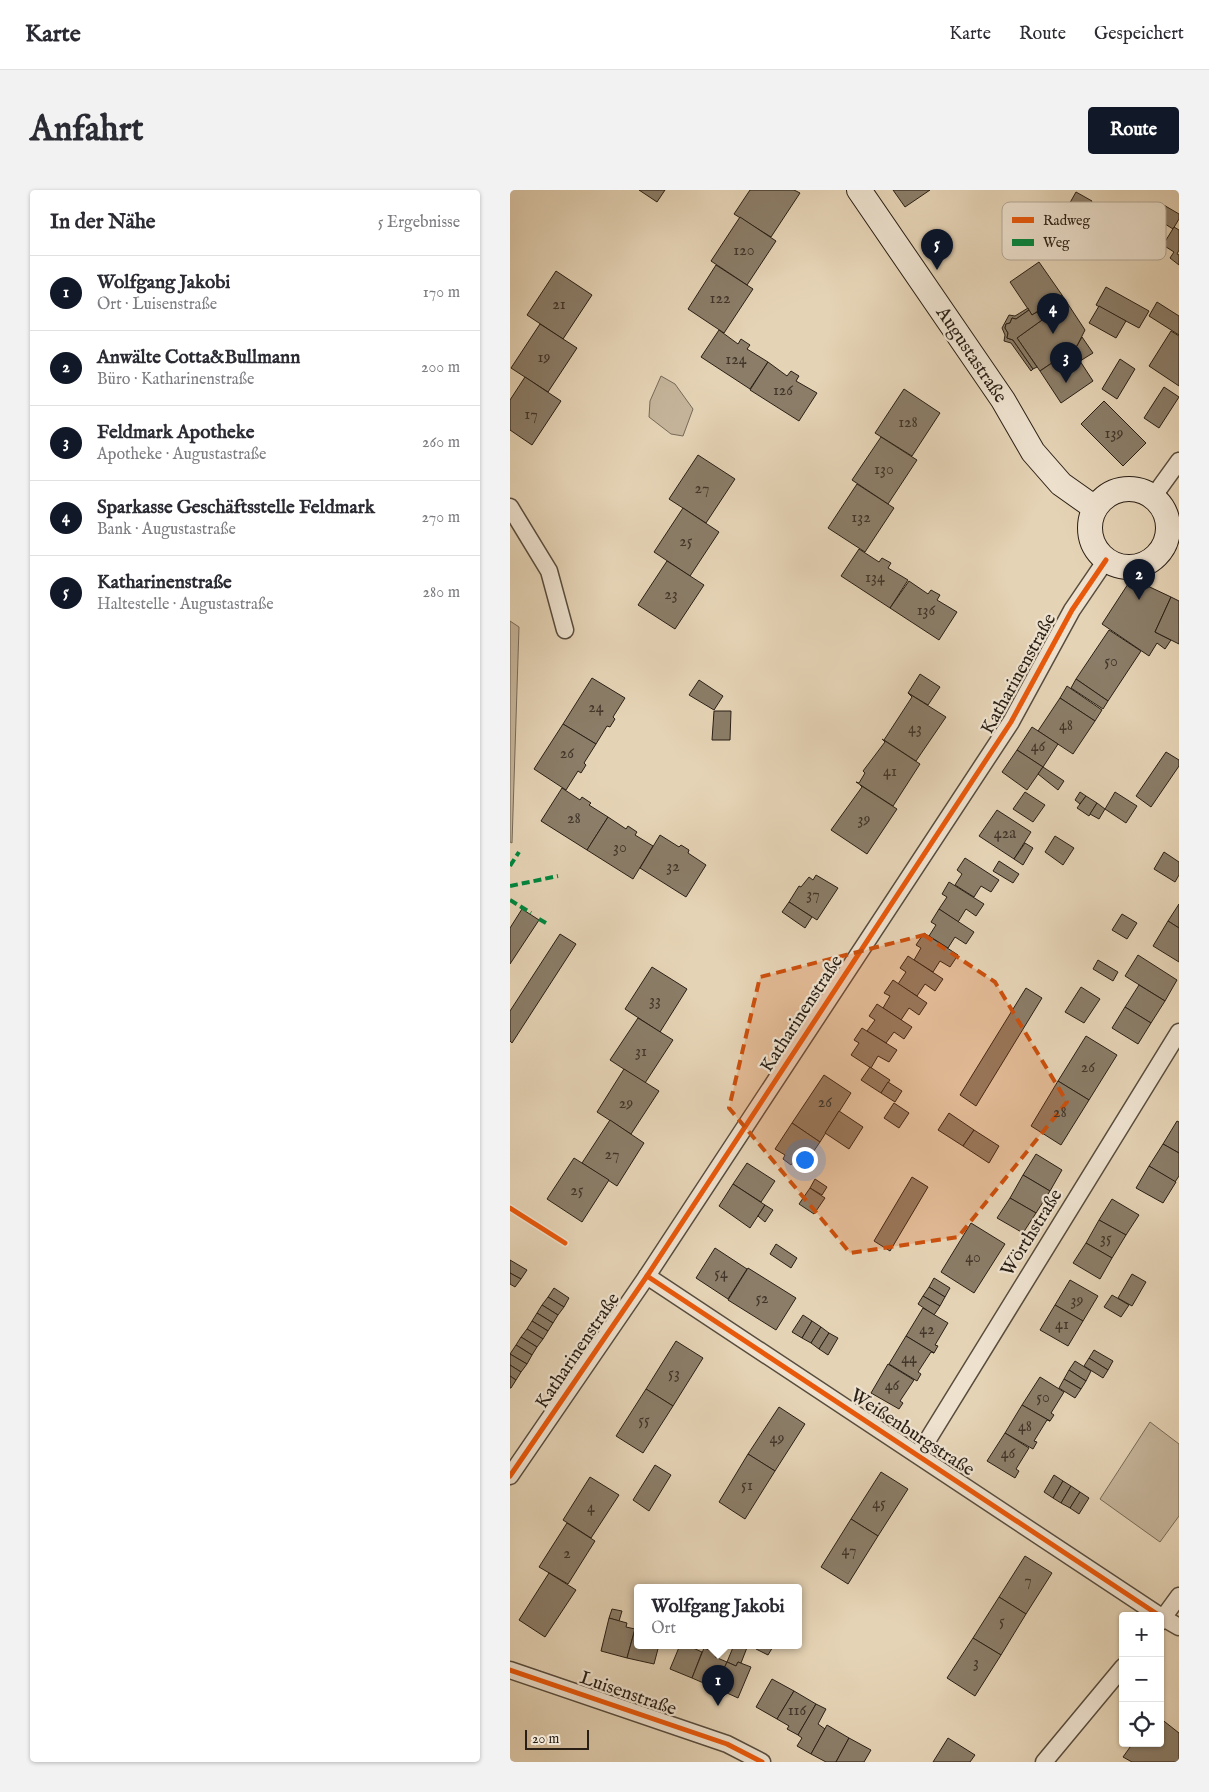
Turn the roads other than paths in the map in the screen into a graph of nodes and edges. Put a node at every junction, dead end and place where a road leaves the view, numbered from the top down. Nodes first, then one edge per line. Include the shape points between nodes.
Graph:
1 (859, 190) edge
2 (1179, 461) edge
3 (1153, 497) junction
4 (510, 507) edge
5 (1095, 508) junction
6 (1171, 551) edge
7 (1106, 560) junction
8 (565, 630) dead end
9 (1179, 1032) edge
10 (646, 1276) junction
11 (918, 1454) junction
12 (510, 1476) edge
13 (1179, 1596) edge
14 (1152, 1612) edge
15 (1164, 1614) edge
16 (1164, 1620) edge
17 (1179, 1627) edge
18 (510, 1670) edge
19 (1119, 1672) edge
20 (762, 1762) edge
21 (1044, 1762) edge

1 - 5 main road, Augustastraße via 994,387 1033,452 1061,484
2 - 3 street
3 - 5 main road via 1128,489 1110,494
3 - 6 main road via 1168,520
4 - 8 street via 549,571
5 - 7 main road via 1091,518 1091,536 1097,551
6 - 7 main road via 1144,564 1124,566
7 - 10 street, Katharinenstraße via 1072,610 1011,722
9 - 11 street, Wörthstraße
10 - 11 street, Weißenburgstraße
10 - 12 street, Katharinenstraße
11 - 14 street, Weißenburgstraße
13 - 15 street
16 - 17 street, Weißenburgstraße
18 - 20 street, Luisenstraße via 727,1744
19 - 21 street

